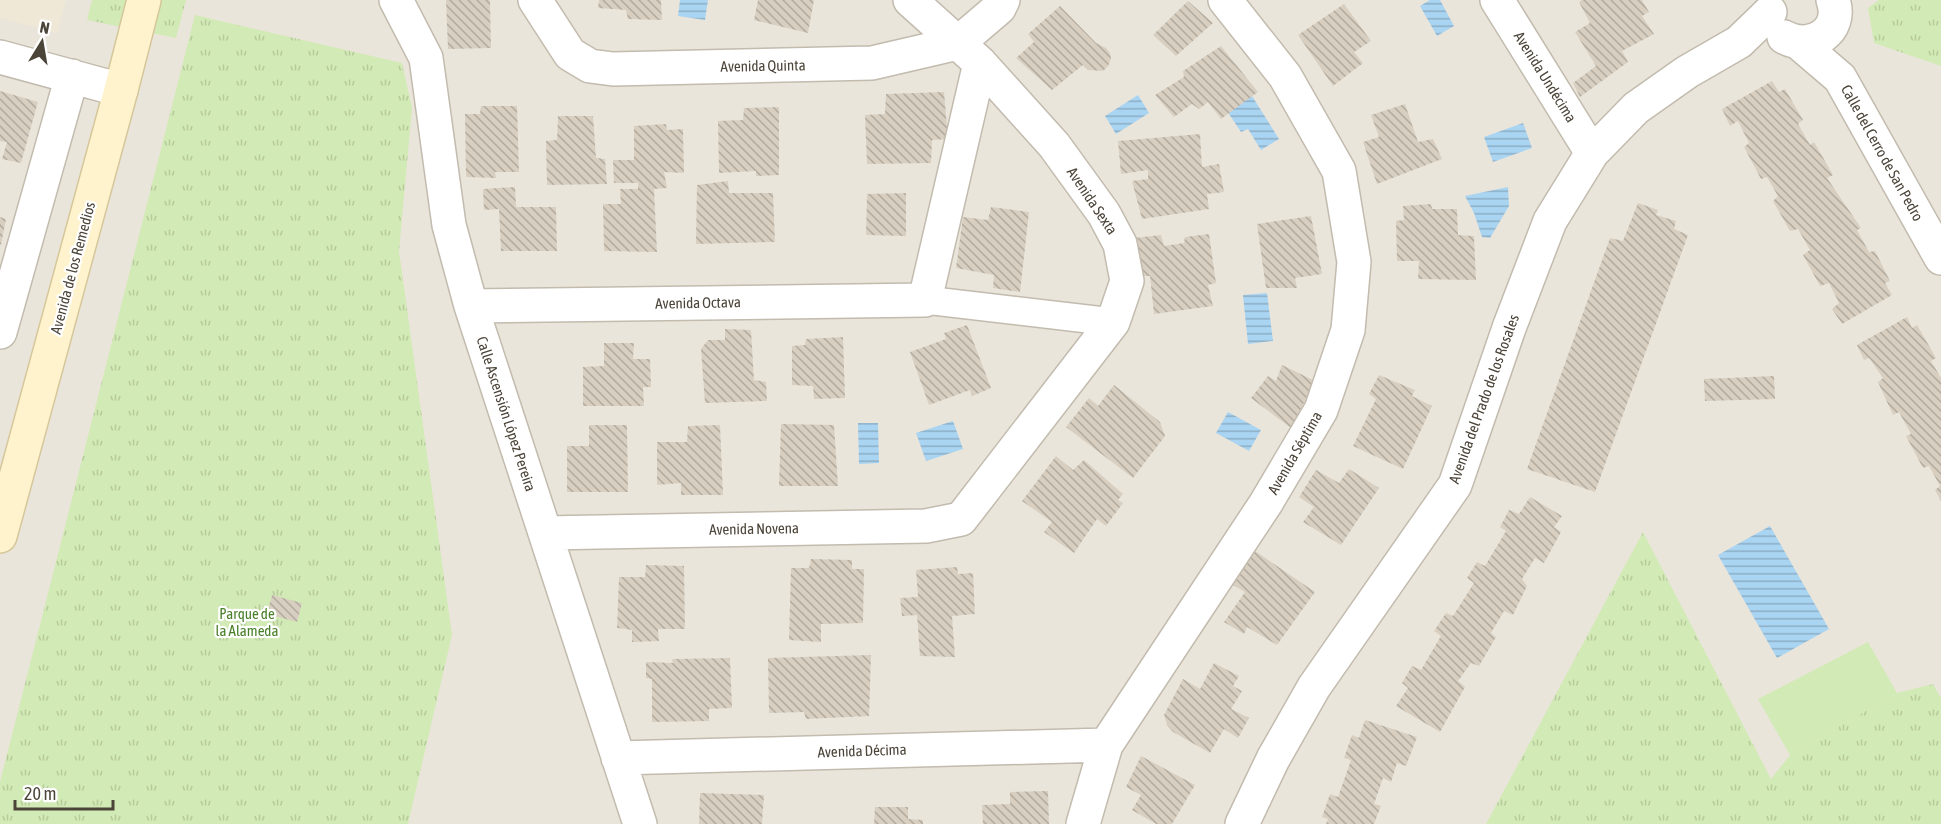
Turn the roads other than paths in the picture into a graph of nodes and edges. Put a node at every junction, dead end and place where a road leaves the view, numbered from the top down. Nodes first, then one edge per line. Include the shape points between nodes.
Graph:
1 (144, 0) edge
2 (396, 0) edge
3 (535, 0) edge
4 (910, 0) edge
5 (1003, 0) edge
6 (1225, 0) edge
7 (1497, 0) edge
8 (1836, 5) edge
9 (1782, 24) edge
10 (969, 53) junction
11 (0, 57) edge
12 (72, 76) junction
13 (1840, 78) junction
14 (121, 90) junction
15 (1592, 153) junction
16 (1941, 258) edge
17 (925, 300) junction
18 (471, 306) junction
19 (2, 313) edge
20 (1113, 322) junction
21 (961, 519) joint
22 (545, 533) junction
23 (0, 536) edge
24 (1106, 745) junction
25 (618, 758) junction
26 (640, 824) edge
27 (1083, 824) edge
28 (1242, 824) edge

1 - 14 main road, Avenida de los Remedios
2 - 18 street, Calle Ascensión López Pereira via 426,58 449,225
3 - 10 street, Avenida Quinta via 570,54 590,66 613,69 872,63
4 - 10 street, Avenida Sexta
5 - 10 street, Avenida Quinta
6 - 24 street, Avenida Séptima via 1285,76 1339,171 1354,262 1348,330 1316,419 1266,503
7 - 15 street, Avenida Undécima
8 - 9 street, Avenida del Prado de los Rosales via 1831,28 1811,42
8 - 13 street, Calle del Cerro de San Pedro
9 - 13 street, Calle del Cerro de San Pedro
9 - 15 street, Avenida del Prado de los Rosales via 1739,42 1687,72 1636,108
10 - 17 street
10 - 20 street, Avenida Sexta via 1054,145 1104,214 1120,244 1127,281
11 - 12 street
12 - 14 street
12 - 19 street
13 - 16 street, Calle del Cerro de San Pedro
14 - 23 main road, Avenida de los Remedios
15 - 28 street, Avenida del Prado de los Rosales via 1550,221 1455,484 1314,687
17 - 18 street, Avenida Octava
17 - 20 street, Avenida Octava
18 - 22 street, Calle Ascensión López Pereira
20 - 21 street, Avenida Sexta
21 - 22 street, Avenida Novena via 926,526
22 - 25 street, Calle Ascensión López Pereira
24 - 25 street, Avenida Décima
24 - 27 street, Avenida Séptima
25 - 26 street, Calle Ascensión López Pereira

